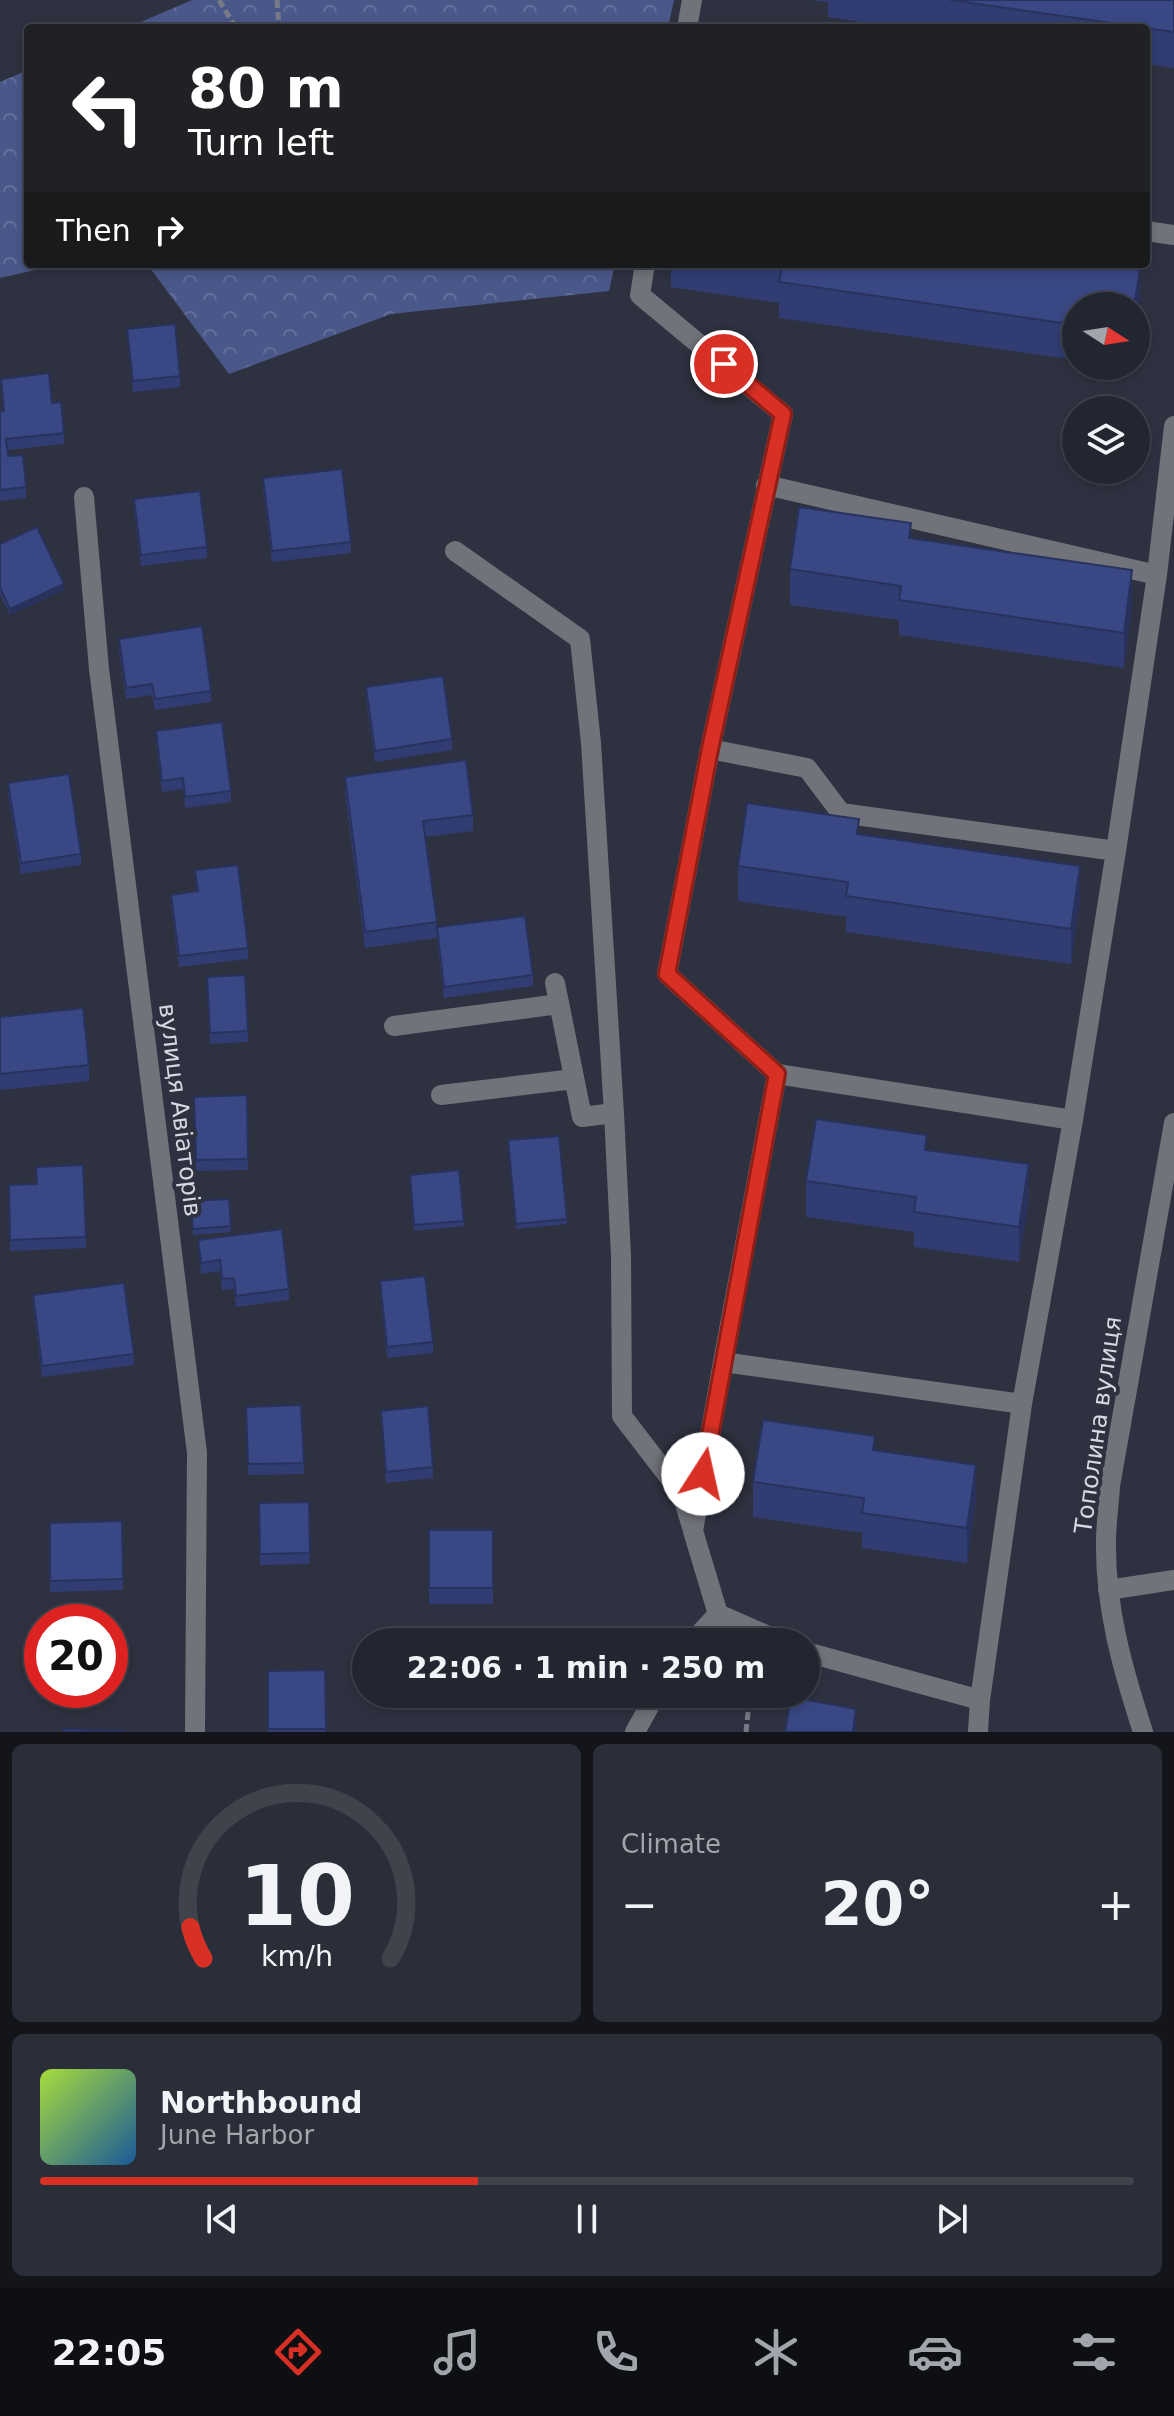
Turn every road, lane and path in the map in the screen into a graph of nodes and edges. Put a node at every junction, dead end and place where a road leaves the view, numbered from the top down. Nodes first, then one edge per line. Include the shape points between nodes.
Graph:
1 (219, 0) edge
2 (277, 0) edge
3 (692, 0) edge
4 (234, 24) edge
5 (279, 24) edge
6 (688, 24) edge
7 (1150, 232) edge
8 (1174, 235) edge
9 (644, 268) edge
10 (1174, 426) edge
11 (766, 485) junction
12 (84, 497) dead end
13 (455, 551) dead end
14 (1157, 575) junction
15 (710, 749) junction
16 (1116, 851) junction
17 (555, 983) dead end
18 (559, 1004) junction
19 (394, 1026) dead end
20 (777, 1074) junction
21 (574, 1079) junction
22 (441, 1095) dead end
23 (614, 1113) junction
24 (1073, 1120) junction
25 (1174, 1123) edge
26 (723, 1362) junction
27 (1022, 1404) junction
28 (693, 1531) junction
29 (1174, 1580) edge
30 (1108, 1590) junction
31 (718, 1614) junction
32 (705, 1628) edge
33 (750, 1628) edge
34 (820, 1656) edge
35 (980, 1700) junction
36 (648, 1708) edge
37 (749, 1708) edge
38 (195, 1732) edge
39 (635, 1732) edge
40 (746, 1732) edge
41 (978, 1732) edge
42 (1143, 1732) edge

1 - 4 path
2 - 5 path
3 - 6 street
7 - 8 street
9 - 11 street via 640,295 783,414
10 - 14 street
11 - 14 street
11 - 15 street
12 - 38 street, вулиця Авіаторів via 99,669 197,1453
13 - 23 street via 580,639
14 - 16 street
15 - 16 street via 807,768 841,813
15 - 20 street via 667,974
16 - 24 street
17 - 18 street
18 - 19 street
18 - 21 street
20 - 24 street
20 - 26 street
21 - 22 street
21 - 23 street via 582,1117
23 - 28 street via 622,1416 682,1494
24 - 27 street
25 - 30 street, Тополина вулиця via 1110,1486
26 - 27 street
26 - 28 street
27 - 35 street
28 - 31 street
29 - 30 street
30 - 42 street, Тополина вулиця via 1121,1663
31 - 32 street
31 - 33 street
34 - 35 street
35 - 41 street
36 - 39 street
37 - 40 path

